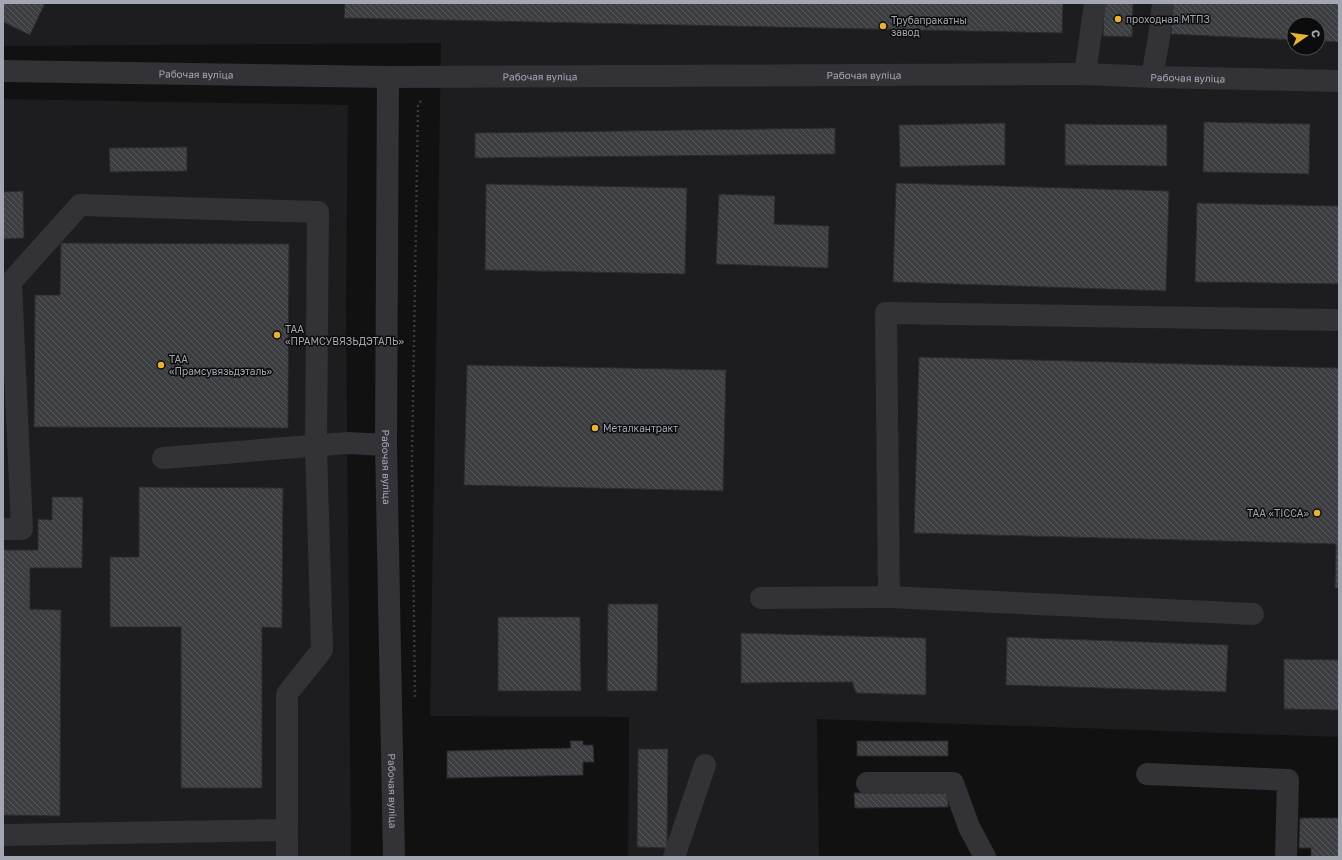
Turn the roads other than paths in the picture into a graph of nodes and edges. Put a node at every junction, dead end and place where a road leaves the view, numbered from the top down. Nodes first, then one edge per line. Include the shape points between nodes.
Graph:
1 (1095, 3) edge
2 (1163, 3) edge
3 (3, 71) edge
4 (1085, 74) junction
5 (388, 77) junction
6 (1152, 78) junction
7 (1339, 81) edge
8 (1339, 320) edge
9 (386, 445) junction
10 (316, 447) junction
11 (163, 458) dead end
12 (3, 529) edge
13 (889, 597) junction
14 (761, 598) dead end
15 (1253, 614) dead end
16 (705, 765) dead end
17 (1147, 774) dead end
18 (867, 783) dead end
19 (287, 830) junction
20 (3, 835) edge
21 (287, 857) edge
22 (394, 857) edge
23 (674, 857) edge
24 (985, 857) edge
25 (1286, 857) edge

1 - 4 street
2 - 6 street
3 - 5 street, Рабочая вуліца
4 - 5 street, Рабочая вуліца
4 - 6 street, Рабочая вуліца
5 - 9 street, Рабочая вуліца
6 - 7 street, Рабочая вуліца
8 - 13 street via 886,314
9 - 10 street via 347,443
9 - 22 street, Рабочая вуліца
10 - 11 street
10 - 12 street via 318,212 80,205 11,282 22,529
10 - 19 street via 322,650 287,694
13 - 14 street
13 - 15 street
16 - 23 street
17 - 25 street via 1288,780
18 - 24 street via 953,783 969,827
19 - 20 street
19 - 21 street

